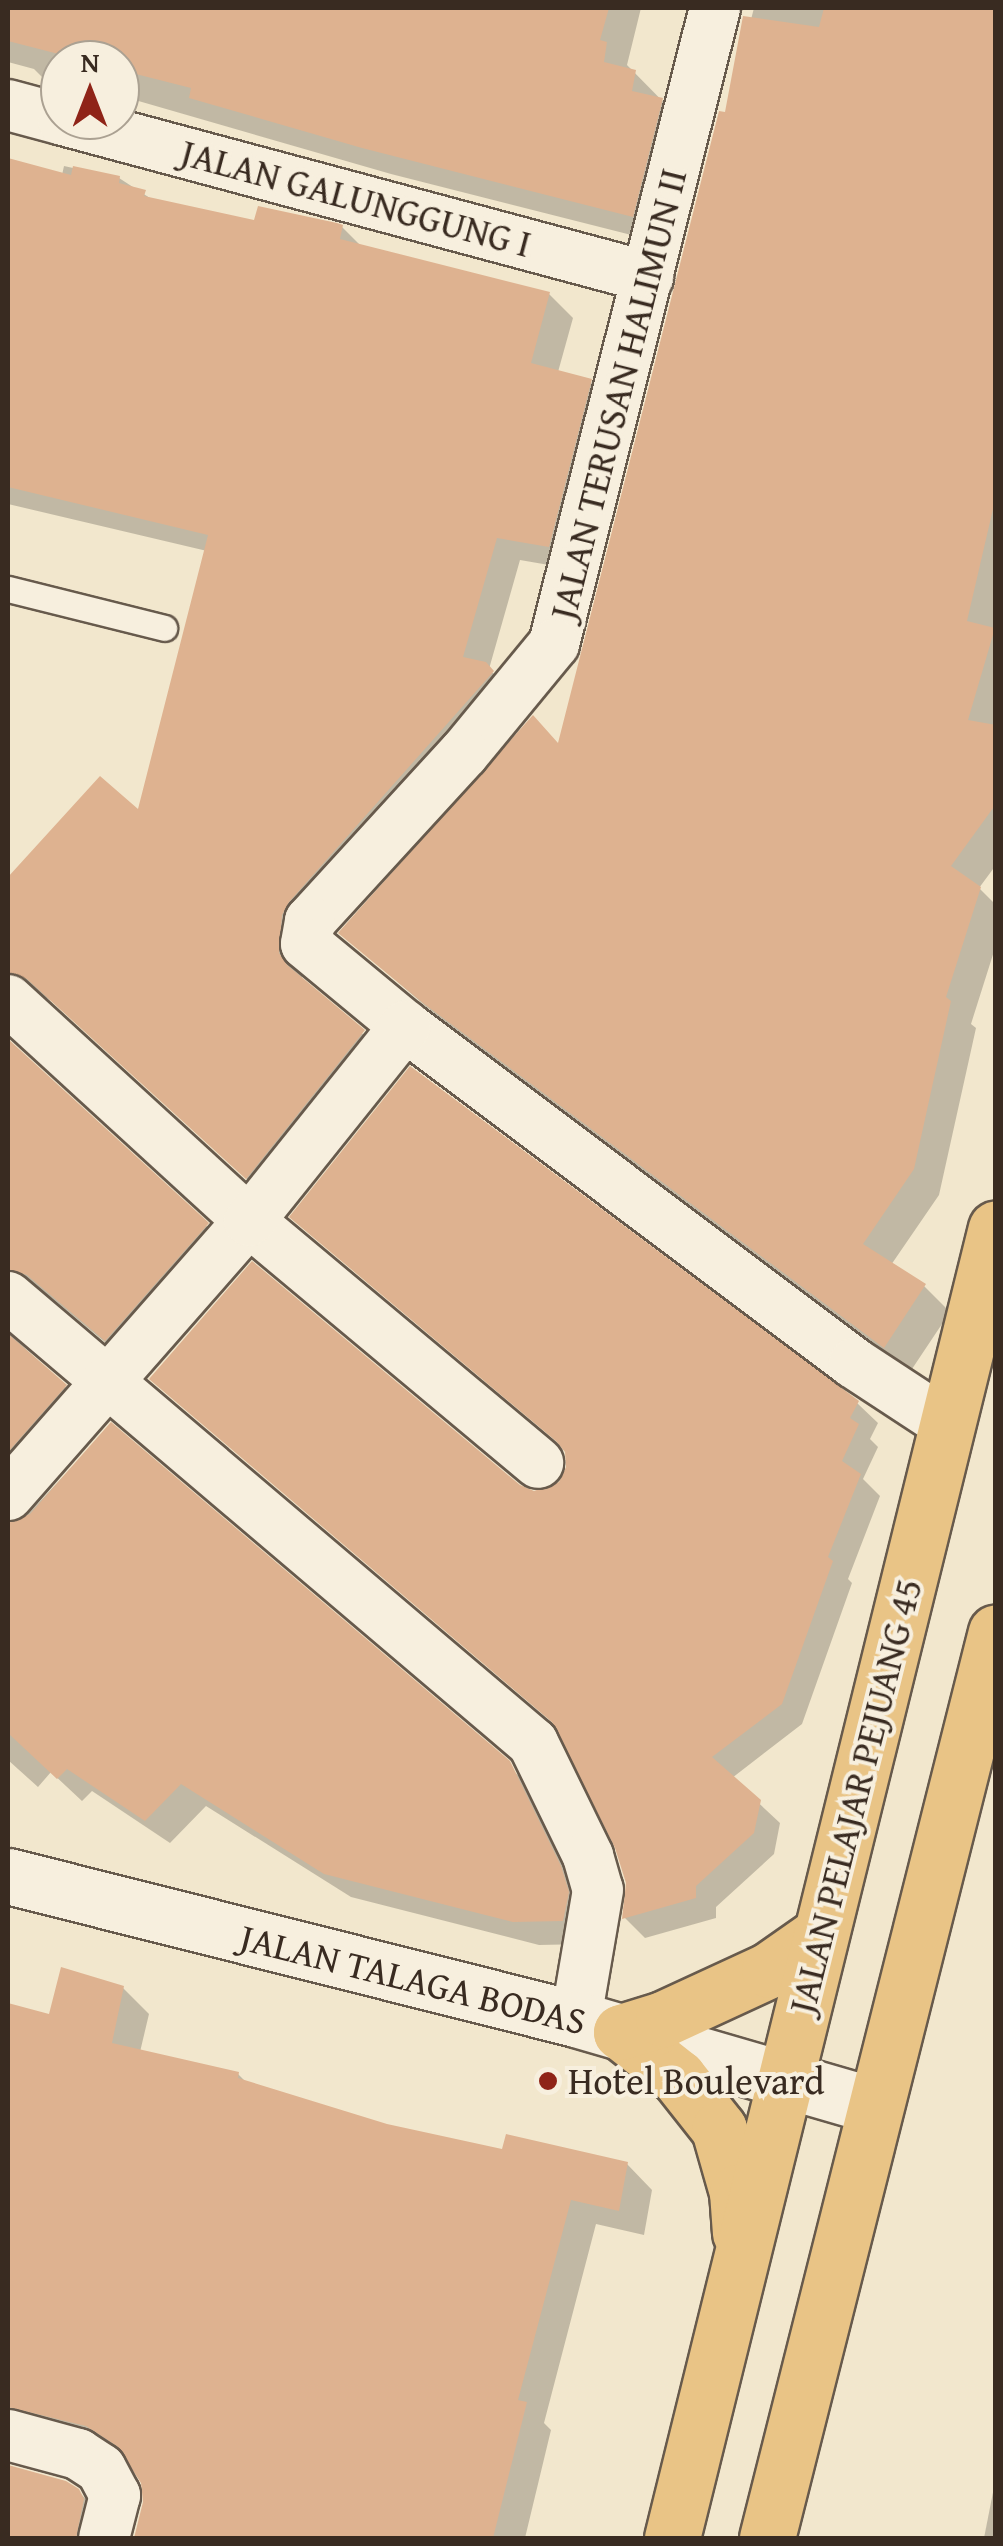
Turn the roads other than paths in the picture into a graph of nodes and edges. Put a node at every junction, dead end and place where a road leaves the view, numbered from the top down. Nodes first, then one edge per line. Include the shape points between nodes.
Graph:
1 (715, 8) edge
2 (8, 105) edge
3 (40, 114) edge
4 (136, 140) edge
5 (648, 276) junction
6 (8, 589) edge
7 (164, 628) dead end
8 (8, 1000) edge
9 (405, 1026) junction
10 (249, 1221) junction
11 (996, 1228) edge
12 (8, 1297) edge
13 (106, 1380) junction
14 (947, 1424) junction
15 (538, 1463) dead end
16 (8, 1496) edge
17 (996, 1632) edge
18 (8, 1876) edge
19 (819, 1936) junction
20 (598, 2026) junction
21 (786, 2083) junction
22 (874, 2106) junction
23 (742, 2261) junction
24 (8, 2435) edge
25 (110, 2516) edge
26 (672, 2538) edge
27 (767, 2538) edge

1 - 5 street, JALAN TERUSAN HALIMUN II
2 - 3 street, JALAN GALUNGGUNG I
4 - 5 street, JALAN GALUNGGUNG I
5 - 9 street, JALAN TERUSAN HALIMUN II via 554,644 310,921 306,944 314,956
6 - 7 lane
8 - 10 street
9 - 10 street
9 - 14 street, JALAN TERUSAN HALIMUN II via 854,1363
10 - 13 street
10 - 15 street
11 - 14 main road, JALAN PELAJAR PEJUANG 45
12 - 13 street
13 - 16 street
13 - 20 street via 533,1743 598,1890
14 - 19 main road, JALAN PELAJAR PEJUANG 45
17 - 22 main road
18 - 20 street, JALAN TALAGA BODAS
19 - 20 main road via 769,1970 663,2020
19 - 21 main road, JALAN PELAJAR PEJUANG 45
20 - 21 street, JALAN TALAGA BODAS
20 - 23 main road via 678,2077 719,2129 738,2192
21 - 22 street, JALAN TALAGA BODAS
21 - 23 main road, JALAN PELAJAR PEJUANG 45
22 - 27 main road
23 - 26 main road, JALAN PELAJAR PEJUANG 45
24 - 25 street via 92,2460

